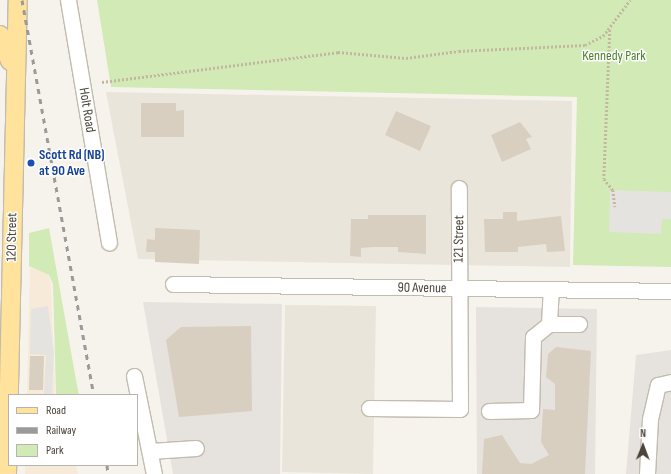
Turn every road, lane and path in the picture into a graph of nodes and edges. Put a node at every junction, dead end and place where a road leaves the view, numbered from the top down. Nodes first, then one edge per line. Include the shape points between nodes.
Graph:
1 (18, 0) edge
2 (68, 0) edge
3 (630, 0) edge
4 (610, 29) junction
5 (0, 35) edge
6 (16, 71) junction
7 (102, 82) dead end
8 (459, 188) dead end
9 (615, 207) dead end
10 (109, 243) dead end
11 (6, 277) edge
12 (173, 284) dead end
13 (458, 289) junction
14 (551, 290) junction
15 (671, 291) edge
16 (548, 324) junction
17 (580, 324) dead end
18 (134, 376) dead end
19 (671, 382) edge
20 (138, 394) edge
21 (138, 394) edge
22 (369, 408) dead end
23 (489, 411) dead end
24 (196, 448) dead end
25 (150, 450) junction
26 (7, 474) edge
27 (154, 474) edge
28 (647, 474) edge

1 - 6 main road, 120 Street
2 - 10 street, Holt Road
3 - 4 path via 618,13
4 - 7 path via 595,42 574,47 459,51 406,58 338,52
4 - 9 path via 604,179 613,190
5 - 6 main road
6 - 11 main road, 120 Street
8 - 13 street, 121 Street
11 - 26 main road, 120 Street
12 - 13 street, 90 Avenue
13 - 14 street, 90 Avenue
13 - 22 street, 121 Street via 460,409
14 - 15 street, 90 Avenue
14 - 16 street
16 - 17 street
16 - 23 street via 533,337 531,410
18 - 21 street
19 - 28 street via 658,385 650,419
20 - 25 street
24 - 25 street
25 - 27 street

